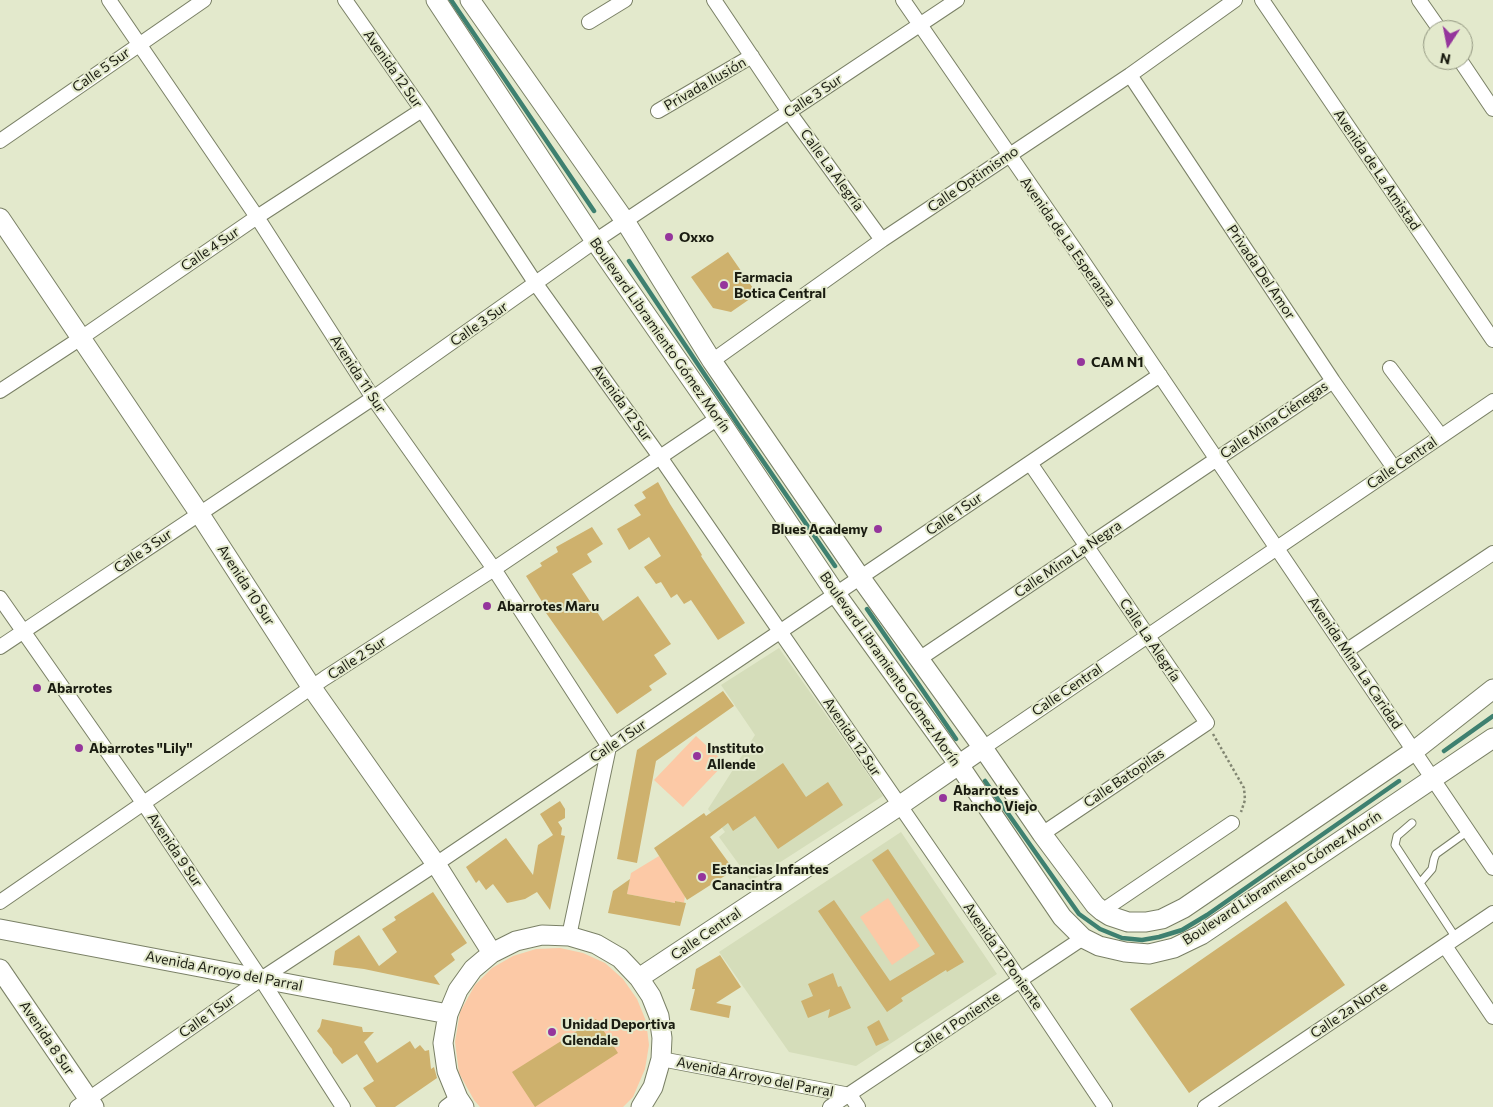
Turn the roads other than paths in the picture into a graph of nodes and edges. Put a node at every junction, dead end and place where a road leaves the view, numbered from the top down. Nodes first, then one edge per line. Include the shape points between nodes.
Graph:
1 (109, 0) edge
2 (204, 0) edge
3 (345, 0) edge
4 (436, 0) edge
5 (470, 0) edge
6 (625, 0) edge
7 (714, 0) edge
8 (903, 0) edge
9 (957, 0) edge
10 (1235, 0) edge
11 (1262, 0) edge
12 (1419, 0) edge
13 (1433, 20) edge
14 (589, 22) dead end
15 (920, 26) junction
16 (139, 44) junction
17 (752, 56) junction
18 (1467, 70) edge
19 (1130, 75) junction
20 (1493, 109) edge
21 (422, 110) junction
22 (658, 111) dead end
23 (789, 112) junction
24 (0, 141) edge
25 (1008, 155) junction
26 (257, 217) junction
27 (0, 218) edge
28 (625, 221) junction
29 (882, 240) junction
30 (595, 241) junction
31 (536, 284) junction
32 (81, 338) junction
33 (1493, 340) edge
34 (712, 361) junction
35 (1390, 368) dead end
36 (1160, 375) junction
37 (1333, 381) junction
38 (0, 391) edge
39 (373, 398) junction
40 (1493, 401) edge
41 (718, 418) junction
42 (1441, 436) junction
43 (660, 457) junction
44 (1216, 459) junction
45 (1030, 463) junction
46 (1394, 468) junction
47 (199, 513) junction
48 (1086, 546) junction
49 (1276, 548) junction
50 (1493, 553) edge
51 (494, 569) junction
52 (860, 578) junction
53 (836, 594) junction
54 (0, 598) edge
55 (22, 632) junction
56 (780, 632) junction
57 (1147, 636) junction
58 (0, 647) edge
59 (1346, 651) junction
60 (919, 659) junction
61 (312, 688) junction
62 (1493, 689) edge
63 (1206, 723) joint
64 (1493, 738) edge
65 (609, 747) junction
66 (983, 748) junction
67 (1414, 751) junction
68 (958, 766) junction
69 (1432, 778) junction
70 (144, 804) junction
71 (899, 806) junction
72 (1412, 822) dead end
73 (1232, 823) road end
74 (1468, 831) junction
75 (1042, 834) junction
76 (436, 864) junction
77 (1493, 868) edge
78 (1420, 883) junction
79 (0, 902) edge
80 (1102, 911) junction
81 (1493, 913) edge
82 (0, 929) edge
83 (569, 936) junction
84 (1083, 938) junction
85 (1450, 942) junction
86 (492, 953) junction
87 (0, 969) edge
88 (261, 978) junction
89 (640, 978) junction
90 (1020, 980) junction
91 (448, 1014) junction
92 (1493, 1017) edge
93 (661, 1059) junction
94 (850, 1095) junction
95 (87, 1104) edge
96 (456, 1104) edge
97 (344, 1107) edge
98 (641, 1107) edge
99 (830, 1107) edge
100 (858, 1107) edge
101 (1105, 1107) edge
102 (1205, 1107) edge

1 - 16 street, Avenida 11 Sur
2 - 16 street, Calle 5 Sur
3 - 21 street, Avenida 12 Sur
4 - 30 main road, Boulevard Libramiento Gómez Morín
5 - 28 main road, Boulevard Libramiento Gómez Morín
6 - 14 street
7 - 17 street, Calle La Alegría
8 - 15 street, Avenida de La Esperanza
9 - 15 street, Calle 3 Sur
10 - 19 street, Calle Optimismo
11 - 33 street, Avenida de La Amistad
12 - 13 street
15 - 23 street, Calle 3 Sur
15 - 25 street, Avenida de La Esperanza
16 - 24 street, Calle 5 Sur
16 - 26 street, Avenida 11 Sur
17 - 22 street, Privada Ilusión
17 - 23 street, Calle La Alegría
18 - 20 street
19 - 25 street, Calle Optimismo
19 - 37 street, Privada Del Amor
21 - 26 street, Calle 4 Sur
21 - 31 street, Avenida 12 Sur
23 - 28 street, Calle 3 Sur
23 - 29 street, Calle La Alegría
25 - 29 street, Calle Optimismo
25 - 36 street, Avenida de La Esperanza
26 - 32 street, Calle 4 Sur
26 - 39 street, Avenida 11 Sur
27 - 32 main road, Avenida 10 Sur
28 - 30 street, Calle 3 Sur
28 - 34 main road, Boulevard Libramiento Gómez Morín
29 - 34 street, Calle Optimismo
30 - 31 street, Calle 3 Sur
30 - 41 main road, Boulevard Libramiento Gómez Morín
31 - 39 street, Calle 3 Sur
31 - 43 street, Avenida 12 Sur
32 - 38 street, Calle 4 Sur
32 - 47 main road, Avenida 10 Sur
34 - 52 main road, Boulevard Libramiento Gómez Morín
35 - 42 street
36 - 44 street, Avenida de La Esperanza
36 - 45 street, Calle 1 Sur
37 - 44 street, Calle Mina Ciénegas
37 - 46 street, Privada Del Amor
39 - 47 street, Calle 3 Sur
39 - 51 street, Avenida 11 Sur
40 - 42 street, Calle Central
41 - 43 street, Calle 2 Sur
41 - 53 main road, Boulevard Libramiento Gómez Morín
42 - 46 street, Calle Central
43 - 51 street, Calle 2 Sur
43 - 56 street, Avenida 12 Sur
44 - 48 street, Calle Mina La Negra
44 - 49 street, Avenida Mina La Caridad
45 - 48 street, Calle La Alegría
45 - 52 street, Calle 1 Sur
46 - 49 street, Calle Central
47 - 55 street, Calle 3 Sur
47 - 61 main road, Avenida 10 Sur
48 - 57 street, Calle La Alegría
48 - 60 street, Calle Mina La Negra
49 - 57 street, Calle Central
49 - 59 street, Avenida Mina La Caridad
50 - 59 street
51 - 61 street, Calle 2 Sur
51 - 65 street, Avenida 11 Sur
52 - 53 street, Calle 1 Sur
52 - 60 main road, Boulevard Libramiento Gómez Morín
53 - 56 street, Calle 1 Sur
53 - 68 main road, Boulevard Libramiento Gómez Morín
54 - 55 street, Avenida 9 Sur
55 - 58 street, Calle 3 Sur
55 - 70 street, Avenida 9 Sur
56 - 65 street, Calle 1 Sur
56 - 71 street, Avenida 12 Sur
57 - 63 street, Calle La Alegría
57 - 66 street, Calle Central
59 - 67 street, Avenida Mina La Caridad
60 - 66 main road, Boulevard Libramiento Gómez Morín
61 - 70 street, Calle 2 Sur
61 - 76 main road, Avenida 10 Sur
62 - 67 main road, Boulevard Libramiento Gómez Morín
63 - 75 street, Calle Batopilas
64 - 69 main road, Boulevard Libramiento Gómez Morín
65 - 76 street, Calle 1 Sur
65 - 83 street
66 - 68 main road, Calle Central
66 - 75 main road, Boulevard Libramiento Gómez Morín
67 - 69 street, Avenida Mina La Caridad
67 - 80 main road, Boulevard Libramiento Gómez Morín via 1184,908 1162,919 1146,922 1128,922
68 - 71 main road, Calle Central
68 - 84 main road, Boulevard Libramiento Gómez Morín via 1062,917
69 - 74 street, Avenida Mina La Caridad
69 - 84 main road, Boulevard Libramiento Gómez Morín via 1200,935 1174,948 1149,954 1125,952 1099,946
70 - 79 street, Calle 2 Sur
70 - 88 street, Avenida 9 Sur
71 - 89 main road, Calle Central
71 - 90 street, Avenida 12 Poniente
72 - 78 lane via 1397,836 1395,845
73 - 80 street
74 - 77 street, Avenida Mina La Caridad
74 - 78 lane via 1436,854 1431,871
75 - 80 main road, Boulevard Libramiento Gómez Morín
76 - 86 main road, Avenida 10 Sur
76 - 88 street, Calle 1 Sur
78 - 85 lane
81 - 85 street, Calle 2a Norte
82 - 88 main road, Avenida Arroyo del Parral
83 - 86 main road via 542,936 516,941
83 - 89 main road via 612,953
84 - 90 street, Calle 1 Poniente
85 - 92 street
85 - 102 street, Calle 2a Norte
86 - 91 main road via 473,969 458,990
87 - 95 main road, Avenida 8 Sur
88 - 91 main road, Avenida Arroyo del Parral
88 - 95 street, Calle 1 Sur
88 - 97 street, Avenida 9 Sur
89 - 93 main road via 659,1016
90 - 94 street, Calle 1 Poniente
90 - 101 street, Avenida 12 Poniente
91 - 96 main road via 443,1043
93 - 94 street, Avenida Arroyo del Parral
93 - 98 main road via 653,1087
94 - 99 street, Calle 1 Poniente
94 - 100 street

